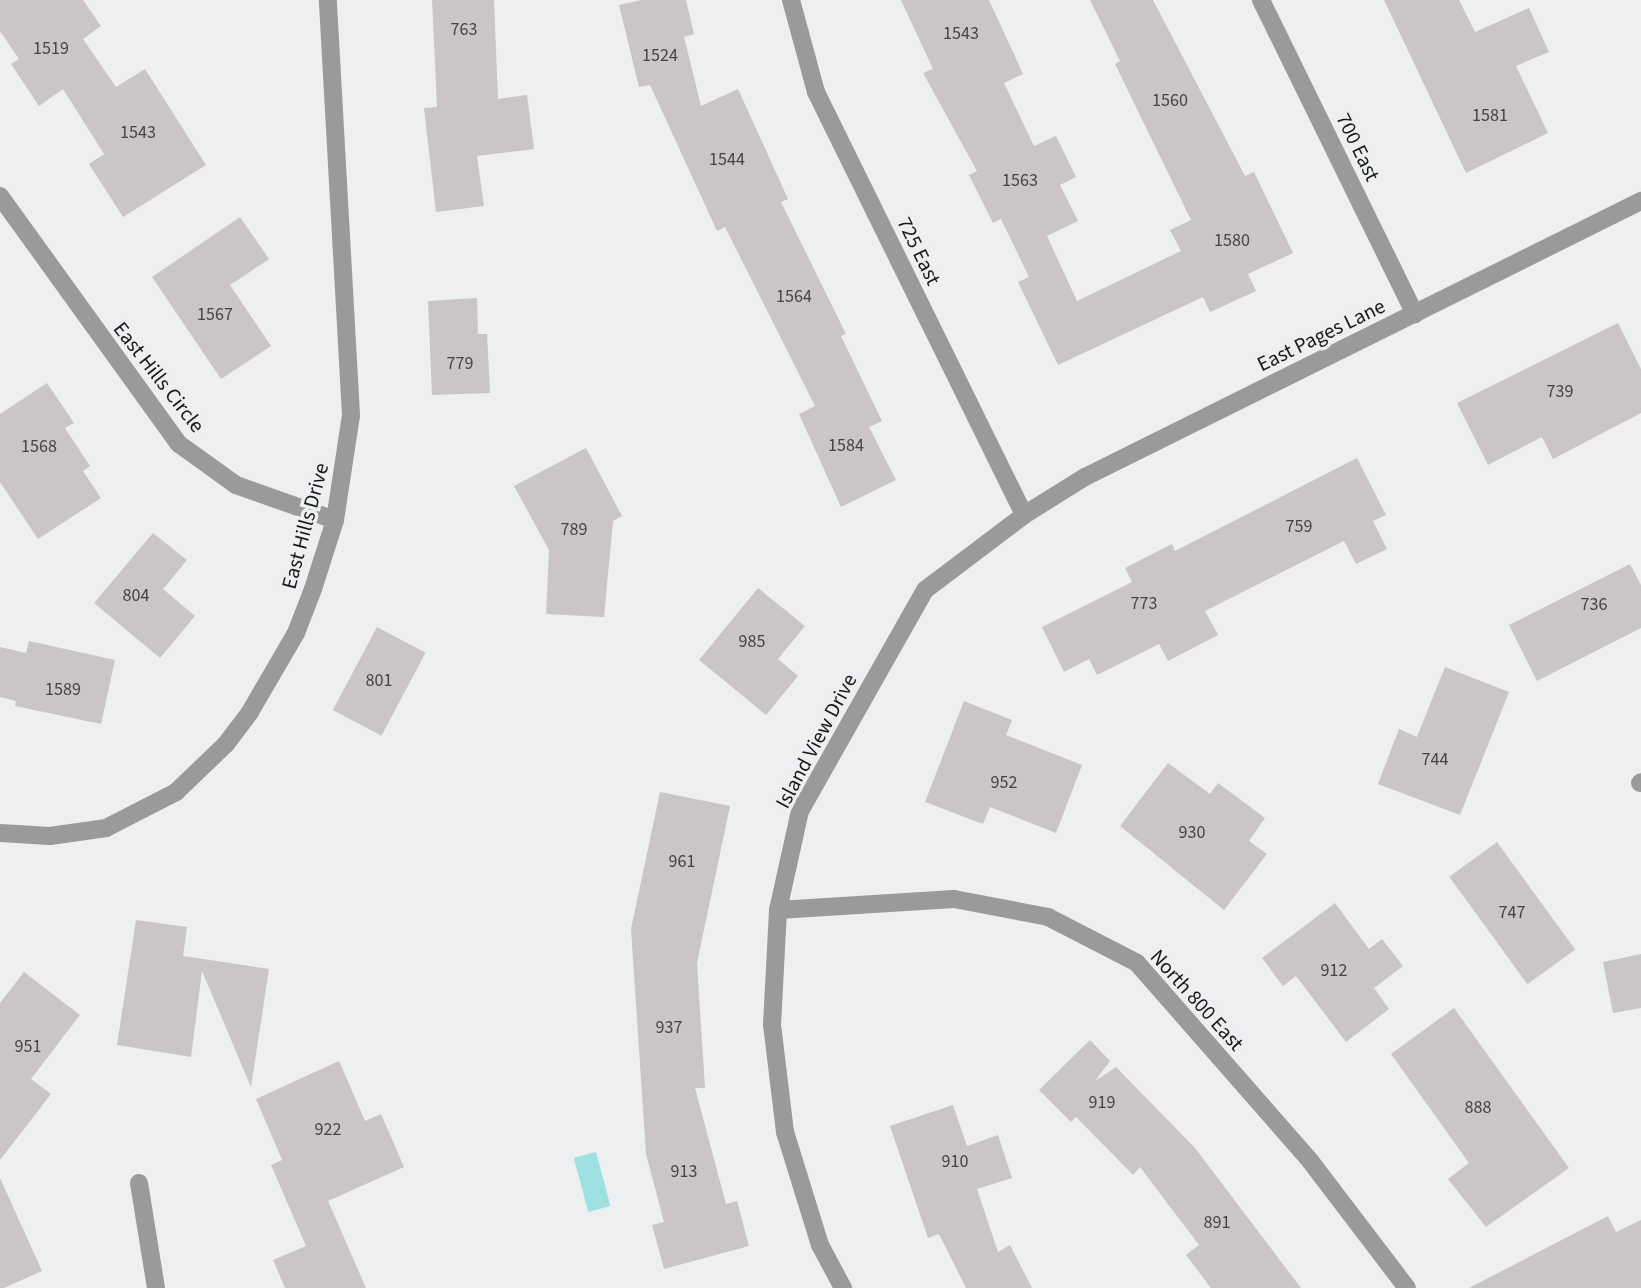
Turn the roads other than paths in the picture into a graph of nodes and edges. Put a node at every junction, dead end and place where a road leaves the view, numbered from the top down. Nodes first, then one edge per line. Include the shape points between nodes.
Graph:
1 (328, 0) edge
2 (791, 0) edge
3 (1261, 0) edge
4 (0, 196) edge
5 (1641, 201) edge
6 (1415, 314) junction
7 (1024, 515) junction
8 (335, 520) junction
9 (0, 833) edge
10 (778, 910) junction
11 (139, 1184) dead end
12 (156, 1288) edge
13 (843, 1288) edge
14 (1407, 1288) edge

1 - 8 street, East Hills Drive via 351,378 348,451
2 - 7 street, 725 East via 804,57 826,114
3 - 6 street, 700 East
4 - 8 street, East Hills Circle via 179,444 236,485
5 - 6 street, East Pages Lane
6 - 7 street, East Pages Lane via 1085,477
7 - 10 street, Island View Drive via 925,590 800,811
8 - 9 street, East Hills Drive via 313,589 285,653 250,712 202,770 151,808 106,828 50,836
10 - 13 street, Island View Drive via 772,1025 785,1132 820,1245
10 - 14 street, North 800 East via 954,899 1048,917 1137,963 1311,1162
11 - 12 street

